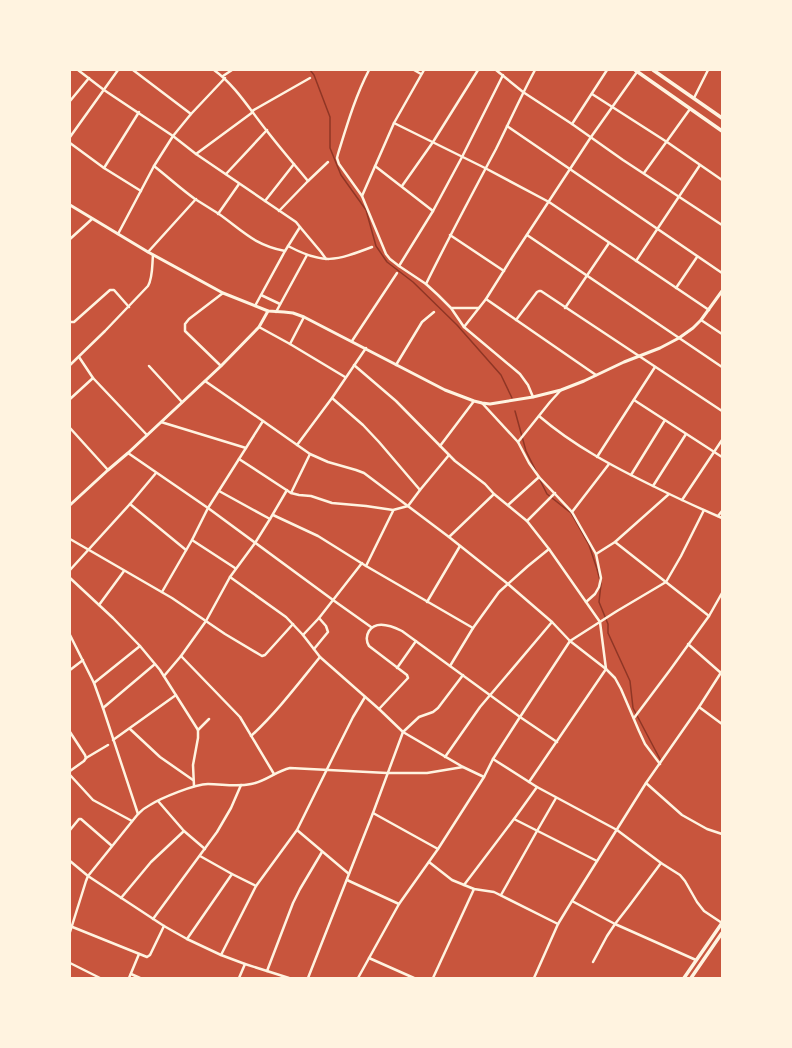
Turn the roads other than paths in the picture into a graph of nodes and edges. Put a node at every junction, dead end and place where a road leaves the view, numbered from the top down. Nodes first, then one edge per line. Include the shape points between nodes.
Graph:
1 (78, 70) edge
2 (118, 70) edge
3 (133, 70) edge
4 (214, 70) edge
5 (232, 70) edge
6 (369, 70) edge
7 (414, 70) edge
8 (424, 70) edge
9 (478, 70) edge
10 (496, 70) edge
11 (535, 70) edge
12 (608, 70) edge
13 (653, 70) edge
14 (708, 70) edge
15 (636, 71) edge
16 (421, 74) junction
17 (503, 75) junction
18 (224, 77) junction
19 (89, 78) junction
20 (310, 78) dead end
21 (104, 90) junction
22 (523, 92) junction
23 (592, 94) junction
24 (694, 98) junction
25 (70, 101) edge
26 (612, 107) junction
27 (690, 109) junction
28 (139, 112) junction
29 (253, 112) junction
30 (191, 114) junction
31 (722, 118) edge
32 (394, 123) junction
33 (572, 124) junction
34 (507, 126) junction
35 (267, 130) junction
36 (722, 131) edge
37 (173, 136) junction
38 (70, 137) edge
39 (591, 137) junction
40 (433, 142) junction
41 (666, 142) junction
42 (70, 143) edge
43 (196, 154) junction
44 (462, 157) junction
45 (328, 162) dead end
46 (294, 164) junction
47 (700, 165) junction
48 (154, 166) junction
49 (375, 166) junction
50 (104, 168) junction
51 (485, 168) junction
52 (570, 170) junction
53 (226, 174) junction
54 (644, 174) junction
55 (722, 180) edge
56 (308, 181) junction
57 (239, 184) junction
58 (402, 186) junction
59 (141, 191) junction
60 (362, 196) junction
61 (679, 196) junction
62 (196, 199) junction
63 (265, 201) junction
64 (548, 202) junction
65 (70, 205) edge
66 (279, 211) junction
67 (433, 211) junction
68 (218, 214) junction
69 (92, 219) junction
70 (722, 225) edge
71 (300, 227) junction
72 (657, 229) junction
73 (118, 234) junction
74 (450, 235) junction
75 (527, 235) junction
76 (70, 239) edge
77 (609, 243) junction
78 (288, 246) junction
79 (372, 247) dead end
80 (285, 251) junction
81 (148, 252) junction
82 (153, 255) junction
83 (307, 255) junction
84 (697, 256) junction
85 (326, 260) junction
86 (636, 261) junction
87 (400, 266) junction
88 (504, 271) junction
89 (397, 273) dead end
90 (722, 273) edge
91 (586, 275) junction
92 (426, 284) junction
93 (676, 288) junction
94 (722, 291) edge
95 (223, 293) junction
96 (261, 295) junction
97 (486, 299) junction
98 (280, 304) junction
99 (255, 306) junction
100 (129, 307) junction
101 (451, 308) junction
102 (479, 308) junction
103 (565, 308) junction
104 (709, 310) junction
105 (268, 311) junction
106 (276, 312) junction
107 (434, 312) dead end
108 (304, 317) junction
109 (516, 320) junction
110 (701, 320) junction
111 (70, 322) edge
112 (259, 327) junction
113 (464, 327) junction
114 (722, 334) edge
115 (679, 338) junction
116 (352, 341) junction
117 (290, 344) junction
118 (366, 348) junction
119 (638, 356) junction
120 (79, 357) junction
121 (70, 365) edge
122 (354, 365) junction
123 (396, 365) junction
124 (149, 366) dead end
125 (222, 366) junction
126 (722, 366) edge
127 (655, 367) junction
128 (596, 375) junction
129 (345, 377) junction
130 (94, 378) junction
131 (205, 381) junction
132 (561, 390) junction
133 (533, 397) junction
134 (332, 398) junction
135 (70, 399) edge
136 (634, 400) junction
137 (182, 402) junction
138 (474, 402) junction
139 (482, 403) junction
140 (722, 411) edge
141 (539, 416) junction
142 (666, 420) junction
143 (263, 421) junction
144 (161, 422) junction
145 (70, 428) edge
146 (686, 434) junction
147 (147, 435) junction
148 (722, 440) edge
149 (518, 442) junction
150 (297, 445) junction
151 (440, 446) junction
152 (246, 448) junction
153 (714, 452) junction
154 (128, 453) junction
155 (310, 454) junction
156 (449, 455) junction
157 (597, 457) junction
158 (722, 457) edge
159 (239, 458) junction
160 (609, 464) junction
161 (108, 470) junction
162 (156, 473) junction
163 (631, 475) junction
164 (539, 476) junction
165 (653, 486) junction
166 (287, 490) junction
167 (420, 490) junction
168 (219, 491) junction
169 (291, 493) junction
170 (555, 493) junction
171 (494, 494) junction
172 (669, 494) junction
173 (682, 500) junction
174 (70, 504) edge
175 (130, 504) junction
176 (508, 505) junction
177 (408, 506) junction
178 (208, 508) junction
179 (393, 510) junction
180 (704, 510) junction
181 (722, 511) edge
182 (572, 512) junction
183 (273, 515) junction
184 (718, 516) junction
185 (722, 518) edge
186 (270, 519) junction
187 (527, 521) junction
188 (449, 537) junction
189 (70, 539) edge
190 (192, 540) junction
191 (615, 542) junction
192 (255, 543) junction
193 (460, 546) junction
194 (549, 549) junction
195 (88, 550) junction
196 (186, 550) junction
197 (596, 554) junction
198 (362, 563) junction
199 (366, 566) junction
200 (236, 568) junction
201 (70, 570) edge
202 (124, 571) junction
203 (230, 577) junction
204 (70, 578) edge
205 (666, 582) junction
206 (508, 584) junction
207 (162, 592) junction
208 (722, 592) edge
209 (333, 600) junction
210 (427, 602) junction
211 (586, 602) junction
212 (99, 605) junction
213 (708, 616) junction
214 (319, 618) junction
215 (206, 621) junction
216 (552, 622) junction
217 (600, 622) junction
218 (293, 624) junction
219 (371, 627) junction
220 (473, 628) junction
221 (70, 635) edge
222 (303, 635) junction
223 (416, 641) junction
224 (570, 641) junction
225 (688, 644) junction
226 (140, 646) junction
227 (314, 649) junction
228 (181, 656) junction
229 (320, 656) junction
230 (83, 660) junction
231 (155, 664) junction
232 (450, 666) junction
233 (397, 668) junction
234 (606, 669) junction
235 (70, 670) edge
236 (722, 672) edge
237 (463, 675) junction
238 (164, 676) junction
239 (94, 683) junction
240 (176, 695) junction
241 (490, 695) junction
242 (366, 697) junction
243 (699, 707) junction
244 (103, 708) junction
245 (379, 708) junction
246 (520, 717) junction
247 (209, 719) dead end
248 (633, 719) junction
249 (722, 724) edge
250 (130, 729) junction
251 (198, 730) junction
252 (70, 732) edge
253 (403, 732) junction
254 (251, 736) junction
255 (114, 740) junction
256 (557, 742) junction
257 (108, 745) dead end
258 (445, 757) junction
259 (86, 758) junction
260 (493, 759) junction
261 (660, 764) junction
262 (463, 767) junction
263 (326, 770) junction
264 (70, 771) edge
265 (387, 773) junction
266 (274, 774) junction
267 (70, 776) edge
268 (484, 777) junction
269 (193, 780) junction
270 (530, 782) junction
271 (646, 783) junction
272 (241, 785) junction
273 (194, 786) junction
274 (537, 787) junction
275 (556, 798) junction
276 (158, 801) junction
277 (373, 813) junction
278 (138, 814) junction
279 (514, 819) junction
280 (132, 821) junction
281 (70, 830) edge
282 (297, 830) junction
283 (617, 830) junction
284 (184, 831) junction
285 (537, 831) junction
286 (722, 834) edge
287 (112, 846) junction
288 (205, 849) junction
289 (438, 849) junction
290 (322, 852) junction
291 (200, 856) junction
292 (70, 861) edge
293 (597, 861) junction
294 (429, 862) junction
295 (661, 862) junction
296 (232, 874) junction
297 (349, 874) junction
298 (88, 876) junction
299 (347, 880) junction
300 (464, 885) junction
301 (256, 886) junction
302 (474, 889) junction
303 (501, 895) junction
304 (121, 898) junction
305 (572, 901) junction
306 (399, 904) junction
307 (152, 919) junction
308 (722, 923) edge
309 (558, 924) junction
310 (615, 924) junction
311 (71, 926) edge
312 (164, 926) junction
313 (70, 932) edge
314 (722, 934) edge
315 (187, 939) junction
316 (139, 954) junction
317 (221, 955) junction
318 (369, 958) junction
319 (696, 960) junction
320 (70, 962) edge
321 (593, 962) dead end
322 (245, 964) junction
323 (267, 971) junction
324 (131, 974) junction
325 (100, 978) edge
326 (129, 978) edge
327 (140, 978) edge
328 (239, 978) edge
329 (289, 978) edge
330 (308, 978) edge
331 (358, 978) edge
332 (414, 978) edge
333 (433, 978) edge
334 (534, 978) edge
335 (684, 978) edge
336 (690, 978) edge

1 - 19 street
2 - 21 street
3 - 30 street
4 - 18 street
5 - 18 street
6 - 60 street via 349,116 338,154 339,164
7 - 16 street
8 - 16 street
9 - 40 street
10 - 17 street
11 - 22 street
12 - 23 street
13 - 24 main road
14 - 24 street
15 - 26 street
15 - 27 main road
16 - 32 street
17 - 22 street
17 - 44 street
18 - 29 street
18 - 30 street
19 - 21 street
19 - 25 street
20 - 29 street
21 - 28 street
21 - 38 street
22 - 33 street
22 - 34 street
23 - 26 street
23 - 33 street
24 - 31 main road
26 - 39 street
26 - 41 street
27 - 36 main road
27 - 41 street
28 - 37 street
28 - 50 street
29 - 35 street
29 - 43 street
30 - 37 street
32 - 40 street
32 - 49 street
33 - 39 street
34 - 51 street
34 - 52 street
35 - 46 street
35 - 53 street
37 - 43 street
37 - 48 street
39 - 52 street
39 - 54 street
40 - 44 street
40 - 58 street
41 - 47 street
41 - 54 street
42 - 50 street
43 - 53 street
44 - 51 street
44 - 67 street
45 - 56 street
46 - 56 street
46 - 63 street
47 - 55 street
47 - 61 street
48 - 59 street
48 - 62 street
49 - 58 street
49 - 60 street
50 - 59 street
51 - 64 street
51 - 74 street
52 - 64 street
52 - 72 street
53 - 57 street
54 - 61 street
56 - 66 street
57 - 63 street
57 - 68 street
58 - 67 street
59 - 73 street
60 - 87 street via 383,249 390,259
61 - 70 street
61 - 72 street
62 - 68 street
62 - 81 street
63 - 66 street
64 - 75 street
64 - 77 street
65 - 69 street
66 - 71 street
67 - 87 street
68 - 80 street via 260,244
69 - 73 street
69 - 76 street
71 - 78 street
71 - 85 street
72 - 84 street
72 - 86 street
73 - 81 street
74 - 88 street
74 - 92 street
75 - 88 street
75 - 91 street
77 - 86 street
77 - 91 street
78 - 80 street
78 - 83 street
79 - 85 street via 345,257
80 - 96 street
81 - 82 street
82 - 95 street
82 - 100 street via 150,282
83 - 85 street
83 - 98 street
84 - 90 street
84 - 93 street
86 - 93 street
87 - 92 street
88 - 97 street
89 - 116 street
91 - 103 street
91 - 115 street
92 - 101 street
93 - 104 street
94 - 104 street
95 - 99 street
95 - 125 street via 185,324 186,331
96 - 98 street
96 - 99 street
97 - 102 street
97 - 109 street
98 - 106 street
99 - 105 street
100 - 111 street via 114,290 110,290 74,322
100 - 120 street
101 - 102 street
101 - 113 street
102 - 113 street
103 - 109 street via 539,291
103 - 119 street
104 - 110 street
105 - 106 street
105 - 112 street
106 - 108 street via 294,313
107 - 123 street via 422,322
108 - 116 street
108 - 117 street
109 - 128 street
110 - 114 street
110 - 115 street
112 - 117 street
112 - 125 street
113 - 133 street via 520,374
115 - 119 street
115 - 126 street
116 - 118 street
117 - 129 street
118 - 122 street
118 - 123 street
119 - 127 street
119 - 128 street
120 - 121 street
120 - 130 street
122 - 129 street
122 - 151 street via 396,401
123 - 138 street
124 - 137 street
125 - 131 street
127 - 136 street
127 - 140 street
128 - 132 street
129 - 134 street
130 - 135 street
130 - 147 street
131 - 137 street
131 - 143 street
132 - 133 street
132 - 141 street
133 - 139 street
134 - 150 street
134 - 167 street via 374,436
136 - 142 street
136 - 157 street
137 - 144 street
138 - 139 street
138 - 151 street
139 - 149 street
141 - 149 street
141 - 157 street
142 - 146 street
142 - 163 street
143 - 150 street
143 - 152 street
144 - 147 street
144 - 152 street
145 - 161 street
146 - 153 street
146 - 165 street
147 - 154 street
148 - 153 street
149 - 164 street
150 - 155 street
151 - 156 street
152 - 159 street
153 - 158 street
153 - 173 street
154 - 161 street
154 - 162 street
155 - 169 street
155 - 177 street via 364,473
156 - 167 street
156 - 171 street
157 - 160 street
159 - 166 street
159 - 168 street
160 - 163 street
160 - 182 street
161 - 174 street
162 - 175 street
162 - 178 street
163 - 165 street
164 - 170 street
164 - 176 street
165 - 172 street
166 - 169 street
166 - 183 street
167 - 177 street
168 - 178 street
168 - 186 street
169 - 179 street via 332,503
170 - 182 street
170 - 187 street
171 - 176 street
171 - 188 street
172 - 173 street
172 - 191 street
173 - 180 street
175 - 195 street
175 - 196 street
176 - 187 street
177 - 179 street
177 - 188 street
178 - 190 street
178 - 192 street
179 - 199 street
180 - 184 street
180 - 205 street
181 - 184 street
182 - 197 street
183 - 186 street
183 - 198 street via 318,536
184 - 185 street
186 - 192 street
187 - 194 street
188 - 193 street
189 - 195 street
190 - 196 street
190 - 200 street
191 - 197 street
191 - 205 street
192 - 200 street
192 - 209 street
193 - 206 street
193 - 210 street
194 - 206 street
194 - 211 street
195 - 201 street
195 - 202 street
196 - 207 street
197 - 211 street via 601,578 595,594
198 - 199 street
198 - 209 street
199 - 210 street
200 - 203 street
202 - 207 street
202 - 212 street
203 - 215 street
203 - 218 street
204 - 212 street
205 - 213 street
205 - 217 street
206 - 216 street
206 - 220 street
207 - 215 street
208 - 213 street
209 - 214 street
209 - 219 street
210 - 220 street
211 - 217 street
212 - 226 street
213 - 225 street
214 - 222 street
214 - 227 street via 328,632
215 - 218 street via 263,657
215 - 228 street
216 - 224 street
216 - 241 street
217 - 224 street
217 - 234 street
218 - 222 street
219 - 223 street via 383,624 390,626
219 - 233 street via 366,641 369,646
220 - 232 street
221 - 230 street
222 - 227 street
223 - 232 street
223 - 233 street
224 - 234 street
224 - 246 street
225 - 236 street
225 - 248 street
226 - 231 street
226 - 239 street
227 - 229 street
228 - 238 street
228 - 254 street via 237,713
229 - 242 street
229 - 254 street via 275,712
230 - 235 street
230 - 239 street
231 - 238 street
231 - 244 street
232 - 237 street
233 - 245 street via 407,675 408,680
234 - 248 street via 615,678
234 - 256 street
236 - 243 street
237 - 241 street
237 - 253 street via 438,708 419,717
238 - 240 street
239 - 244 street
240 - 250 street
240 - 251 street
241 - 246 street
241 - 258 street
242 - 245 street
242 - 263 street
243 - 249 street
243 - 261 street
244 - 255 street
245 - 253 street
246 - 256 street
246 - 260 street
247 - 251 street
248 - 261 street
250 - 255 street
250 - 269 street via 164,760
251 - 269 street
252 - 259 street
253 - 258 street
253 - 265 street
254 - 266 street
255 - 278 street
256 - 270 street
257 - 259 street
258 - 262 street
259 - 264 street
260 - 268 street
260 - 270 street
261 - 271 street
262 - 265 street via 427,773
262 - 268 street
263 - 265 street
263 - 266 street via 290,768
263 - 282 street
265 - 277 street
266 - 272 street via 257,783
267 - 280 street via 93,800
268 - 289 street
269 - 273 street
270 - 274 street
271 - 283 street
271 - 286 street via 682,815
272 - 273 street
272 - 288 street via 231,808
273 - 276 street
274 - 275 street
274 - 279 street
275 - 283 street
275 - 285 street
276 - 278 street
276 - 284 street
277 - 289 street
277 - 297 street
278 - 280 street
279 - 285 street
279 - 300 street
280 - 287 street
281 - 287 street via 81,819
282 - 290 street
282 - 301 street
283 - 293 street
283 - 295 street
284 - 288 street
284 - 304 street via 151,862
285 - 293 street
285 - 303 street
287 - 298 street
288 - 291 street
289 - 294 street
290 - 297 street
290 - 323 street via 295,899
291 - 296 street
291 - 307 street
292 - 298 street
293 - 305 street
294 - 300 street via 452,880
294 - 306 street
295 - 308 street via 680,875 704,911
295 - 310 street
296 - 301 street
296 - 315 street
297 - 299 street
298 - 304 street
298 - 311 street
299 - 306 street
299 - 330 street
300 - 302 street
301 - 317 street
302 - 303 street
302 - 333 street
303 - 309 street
304 - 307 street
305 - 309 street
305 - 310 street
306 - 318 street
307 - 312 street
308 - 319 main road
309 - 334 street
310 - 319 street
310 - 321 street
311 - 313 street
311 - 316 street
312 - 315 street
312 - 316 street via 149,957
314 - 336 main road
315 - 317 street
316 - 324 street
317 - 322 street
318 - 331 street
318 - 332 street
319 - 335 main road
320 - 325 street
322 - 323 street
322 - 328 street
323 - 329 street
324 - 326 street
324 - 327 street

